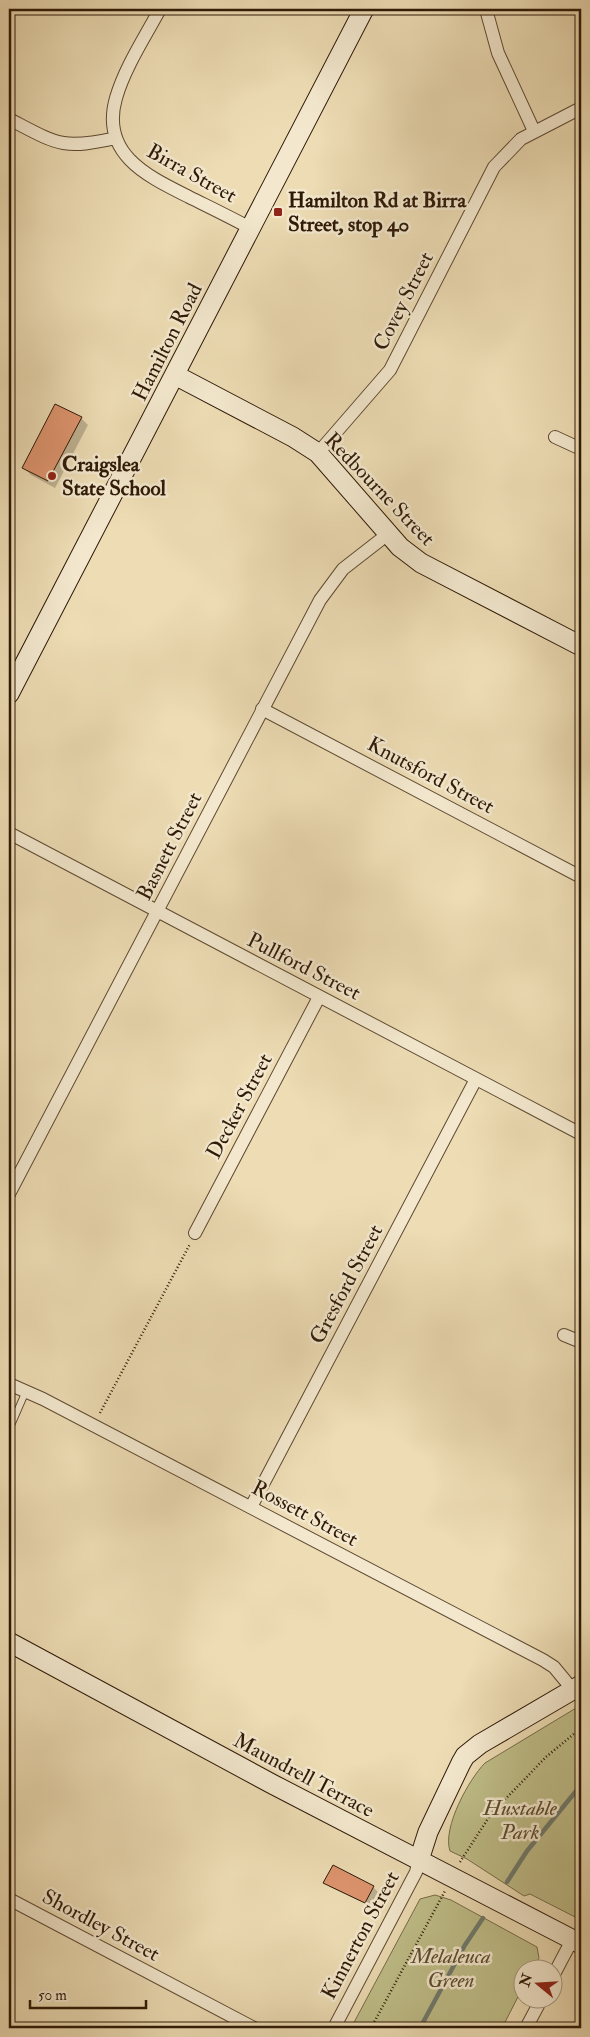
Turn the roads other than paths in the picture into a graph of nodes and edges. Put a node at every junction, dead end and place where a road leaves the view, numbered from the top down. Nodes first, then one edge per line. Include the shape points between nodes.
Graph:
1 (160, 9) edge
2 (364, 9) edge
3 (487, 13) dead end
4 (581, 108) edge
5 (9, 119) edge
6 (534, 131) junction
7 (116, 138) junction
8 (250, 228) junction
9 (175, 376) junction
10 (554, 437) dead end
11 (581, 448) edge
12 (318, 454) junction
13 (388, 534) junction
14 (581, 646) edge
15 (9, 693) edge
16 (262, 709) junction
17 (9, 833) edge
18 (581, 876) edge
19 (157, 912) junction
20 (318, 997) junction
21 (476, 1079) junction
22 (581, 1134) edge
23 (9, 1194) edge
24 (195, 1233) road end
25 (564, 1335) dead end
26 (581, 1342) edge
27 (9, 1384) edge
28 (26, 1391) junction
29 (9, 1430) edge
30 (251, 1507) junction
31 (9, 1642) edge
32 (577, 1688) edge
33 (419, 1860) junction
34 (9, 1900) edge
35 (577, 1942) edge
36 (562, 1964) edge
37 (536, 2010) edge
38 (254, 2028) edge
39 (334, 2028) edge
40 (526, 2028) edge

1 - 7 street, Birra Street via 119,87 112,120
2 - 8 main road, Hamilton Road
3 - 6 street via 498,53
4 - 6 street, Covey Street
5 - 7 street via 56,143 69,146
6 - 12 street, Covey Street via 512,147 494,167 390,370
7 - 8 street, Birra Street via 126,157 144,174
8 - 9 main road, Hamilton Road
9 - 12 main road, Redbourne Street via 293,437
9 - 15 main road, Hamilton Road
10 - 11 street
12 - 13 main road, Redbourne Street
13 - 14 main road, Redbourne Street via 421,563
13 - 16 street, Basnett Street via 343,569 328,587
16 - 18 street, Knutsford Street
16 - 19 street, Basnett Street
17 - 19 street, Pullford Street
19 - 20 street, Pullford Street
19 - 23 street, Basnett Street
20 - 21 street, Pullford Street
20 - 24 street, Decker Street
21 - 22 street, Pullford Street
21 - 30 street, Gresford Street
25 - 26 street
27 - 28 street, Rossett Street
28 - 29 lane
28 - 30 street, Rossett Street
30 - 32 street, Rossett Street via 543,1660
31 - 33 main road, Maundrell Terrace
32 - 33 main road via 465,1756 428,1832
33 - 35 main road, Maundrell Terrace
33 - 39 street, Kinnerton Street via 416,1872
34 - 38 street, Shordley Street
35 - 36 street
37 - 40 street

